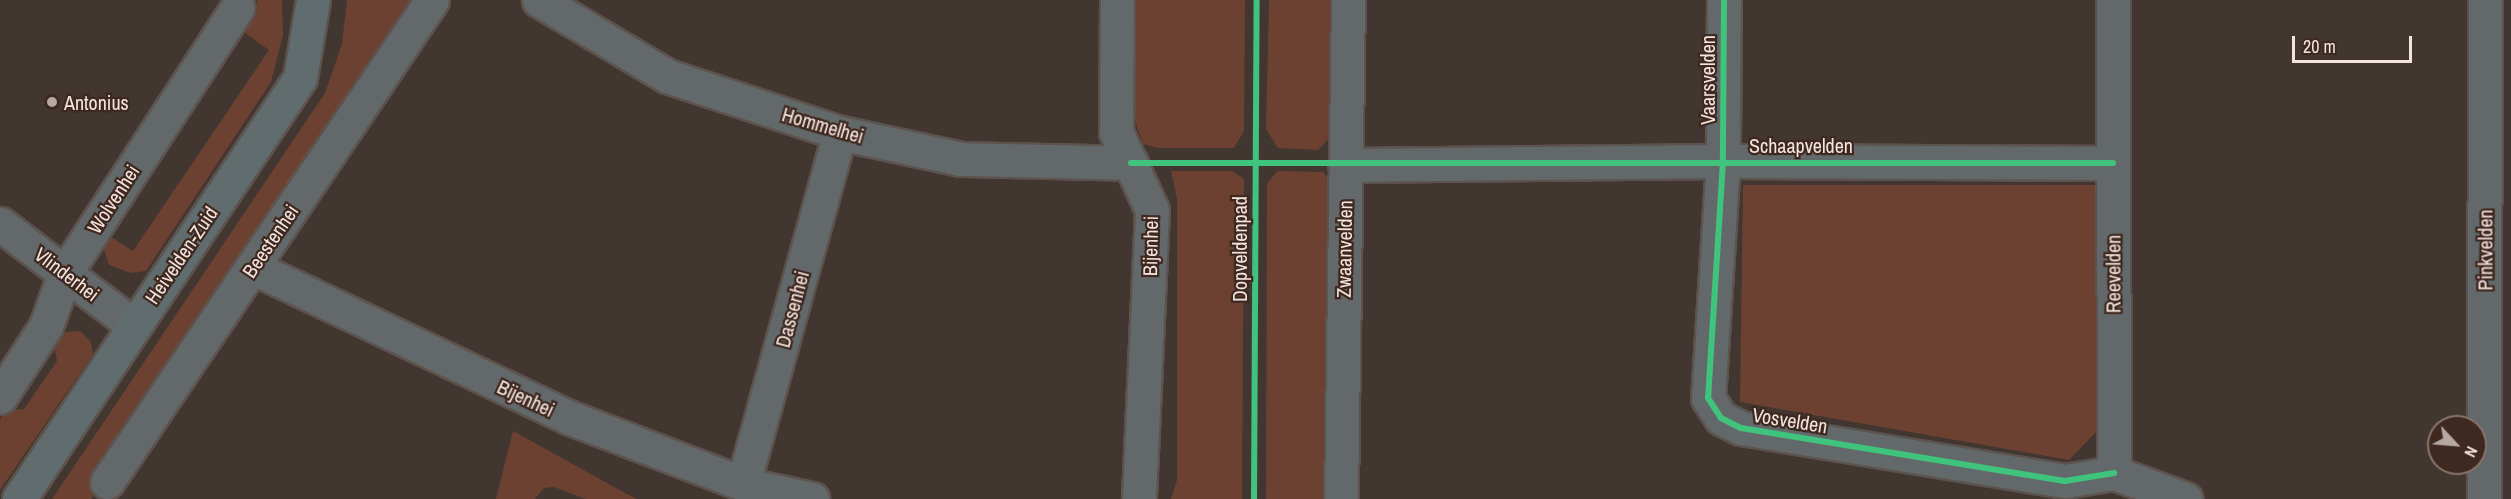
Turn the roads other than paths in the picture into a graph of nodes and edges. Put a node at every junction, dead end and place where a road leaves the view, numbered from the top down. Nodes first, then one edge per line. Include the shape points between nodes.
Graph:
1 (313, 0) edge
2 (432, 0) edge
3 (540, 0) edge
4 (1117, 0) edge
5 (1348, 0) edge
6 (1724, 0) edge
7 (2113, 0) edge
8 (2486, 0) edge
9 (238, 7) dead end
10 (840, 133) junction
11 (1723, 161) junction
12 (1131, 163) junction
13 (2113, 163) junction
14 (1345, 165) junction
15 (0, 224) edge
16 (252, 267) junction
17 (65, 273) junction
18 (133, 325) junction
19 (0, 397) edge
20 (2114, 473) junction
21 (107, 482) dead end
22 (743, 484) junction
23 (19, 499) edge
24 (812, 499) edge
25 (1139, 499) edge
26 (1341, 499) edge
27 (2185, 499) edge
28 (2484, 499) edge

1 - 18 street, Heivelden-Zuid via 300,78
2 - 16 street, Beestenhei
3 - 10 street, Hommelhei via 667,76
4 - 12 street, Bijenhei via 1116,132
5 - 14 street, Zwaanvelden
6 - 11 street, Vaarsvelden
7 - 13 street, Reevelden
8 - 28 street, Pinkvelden
9 - 17 street, Wolvenhei
10 - 12 street, Hommelhei via 962,159
10 - 22 street, Dassenhei
11 - 13 street, Schaapvelden
11 - 14 street, Schaapvelden
11 - 20 street, Vosvelden via 1708,398 1721,418 1741,428 2065,481
12 - 25 street, Bijenhei via 1152,210
13 - 20 street, Reevelden
14 - 26 street, Zwaanvelden
15 - 17 street, Vlinderhei
16 - 21 street, Beestenhei
16 - 22 street, Bijenhei via 568,417
17 - 18 street, Vlinderhei
17 - 19 street, Wolvenhei via 46,326
18 - 23 street, Heivelden-Zuid
20 - 27 street
22 - 24 street, Bijenhei

